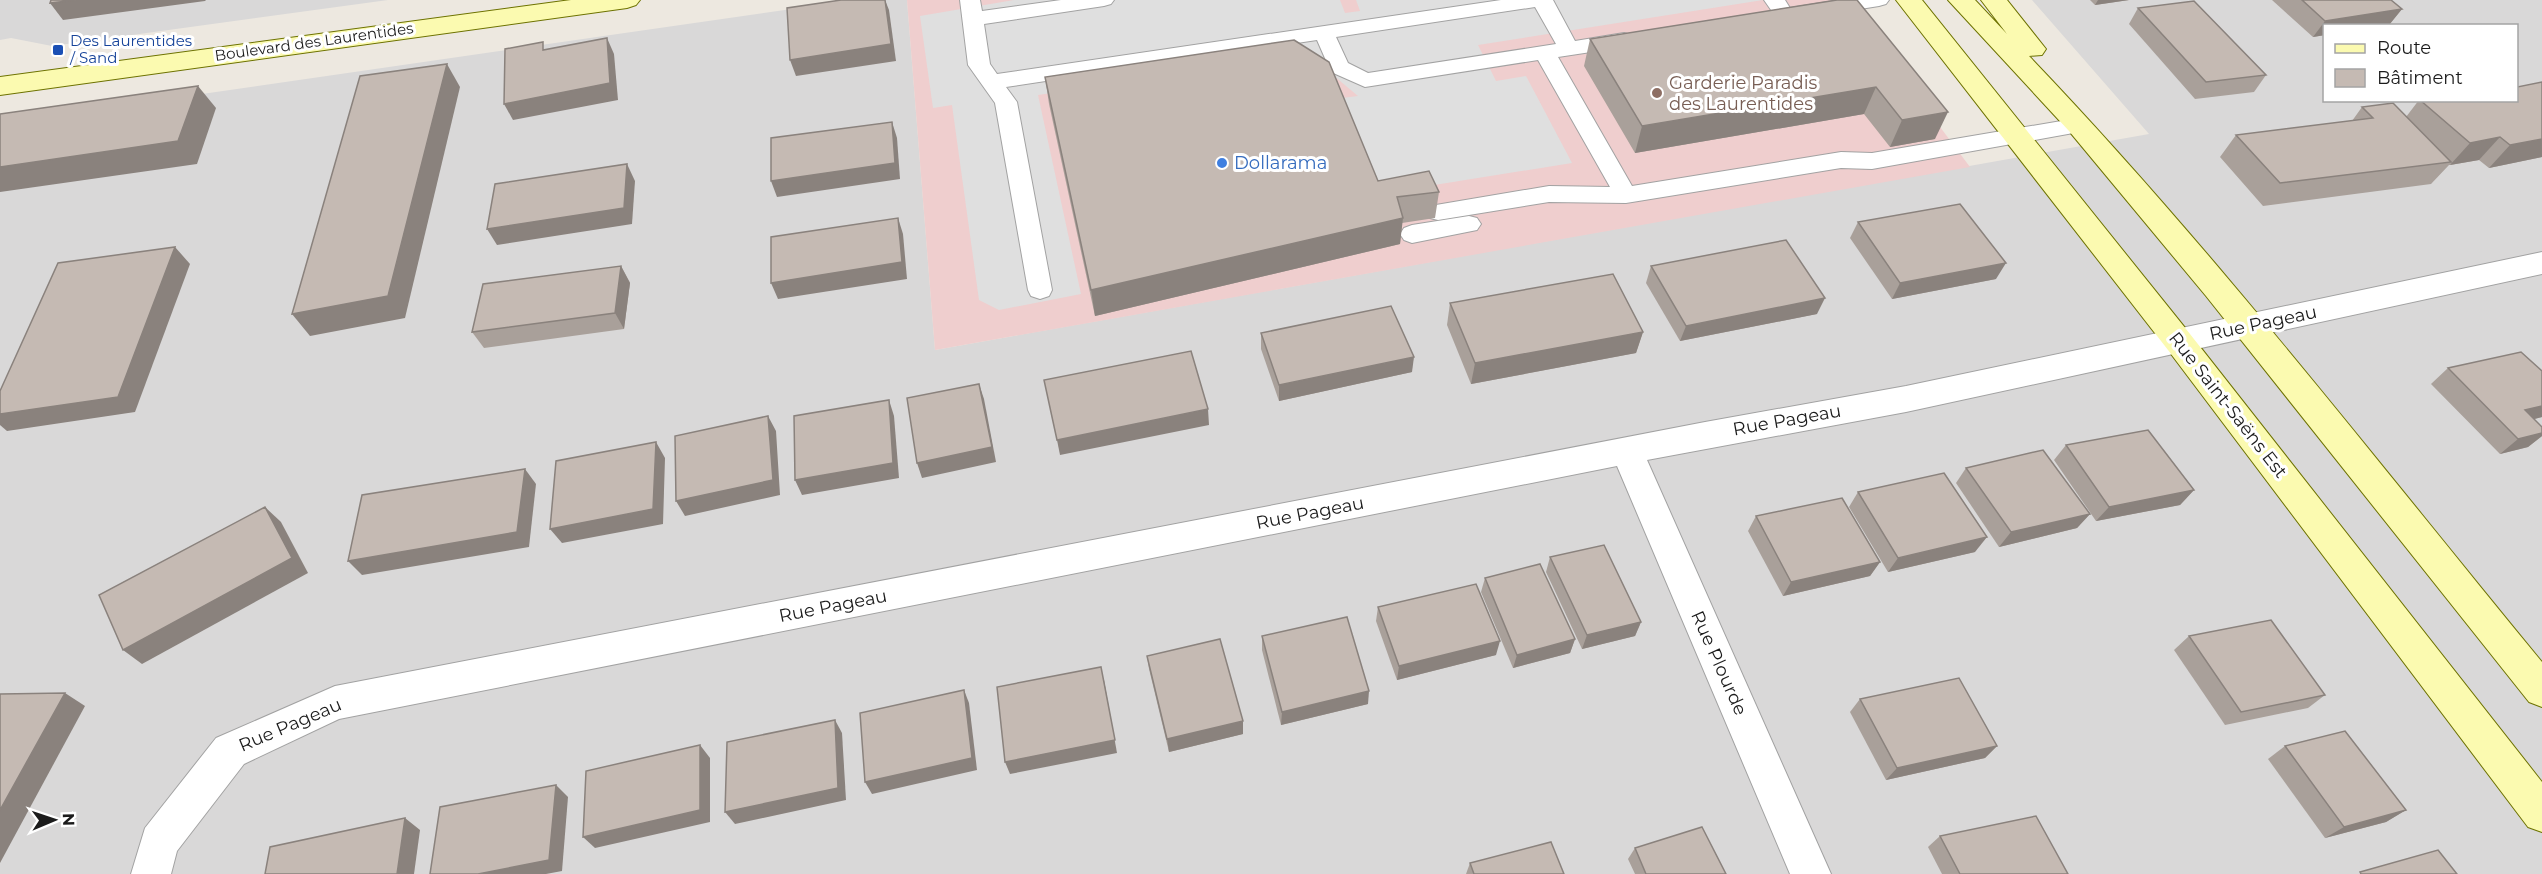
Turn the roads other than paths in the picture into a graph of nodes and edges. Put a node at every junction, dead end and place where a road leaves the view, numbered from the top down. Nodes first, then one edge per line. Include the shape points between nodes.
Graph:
1 (627, 0) edge
2 (1104, 0) edge
3 (1542, 0) edge
4 (1879, 0) edge
5 (1909, 0) edge
6 (1961, 0) edge
7 (1994, 0) edge
8 (1779, 7) edge
9 (972, 9) edge
10 (1762, 18) edge
11 (1324, 33) junction
12 (1649, 36) edge
13 (1569, 48) junction
14 (1544, 52) junction
15 (992, 82) junction
16 (0, 86) edge
17 (2079, 125) junction
18 (2016, 135) junction
19 (1549, 195) junction
20 (1626, 195) junction
21 (1438, 212) edge
22 (1412, 234) dead end
23 (2542, 263) edge
24 (1040, 290) dead end
25 (2249, 327) junction
26 (2179, 342) junction
27 (1627, 451) junction
28 (2542, 690) edge
29 (2542, 813) edge
30 (151, 874) edge
31 (1811, 874) edge

1 - 16 main road, Boulevard des Laurentides
2 - 9 lane
3 - 11 lane
3 - 13 lane
4 - 8 lane
5 - 18 main road, Rue Saint-Saëns Est
6 - 17 main road
7 - 17 main road via 2029,42
8 - 10 lane
9 - 15 lane via 979,65
11 - 14 lane via 1339,67 1365,80
11 - 15 lane
12 - 13 lane
13 - 14 lane
14 - 20 lane
15 - 24 lane via 1006,102
17 - 18 lane
17 - 25 main road
18 - 20 lane via 1872,161 1841,160
18 - 26 main road, Rue Saint-Saëns Est
19 - 20 lane
19 - 21 lane
19 - 22 lane via 1523,214
23 - 25 street, Rue Pageau
25 - 26 street, Rue Pageau
25 - 28 main road
26 - 27 street, Rue Pageau via 1906,399
26 - 29 main road, Rue Saint-Saëns Est
27 - 30 street, Rue Pageau via 335,703 230,751 159,842
27 - 31 street, Rue Plourde

